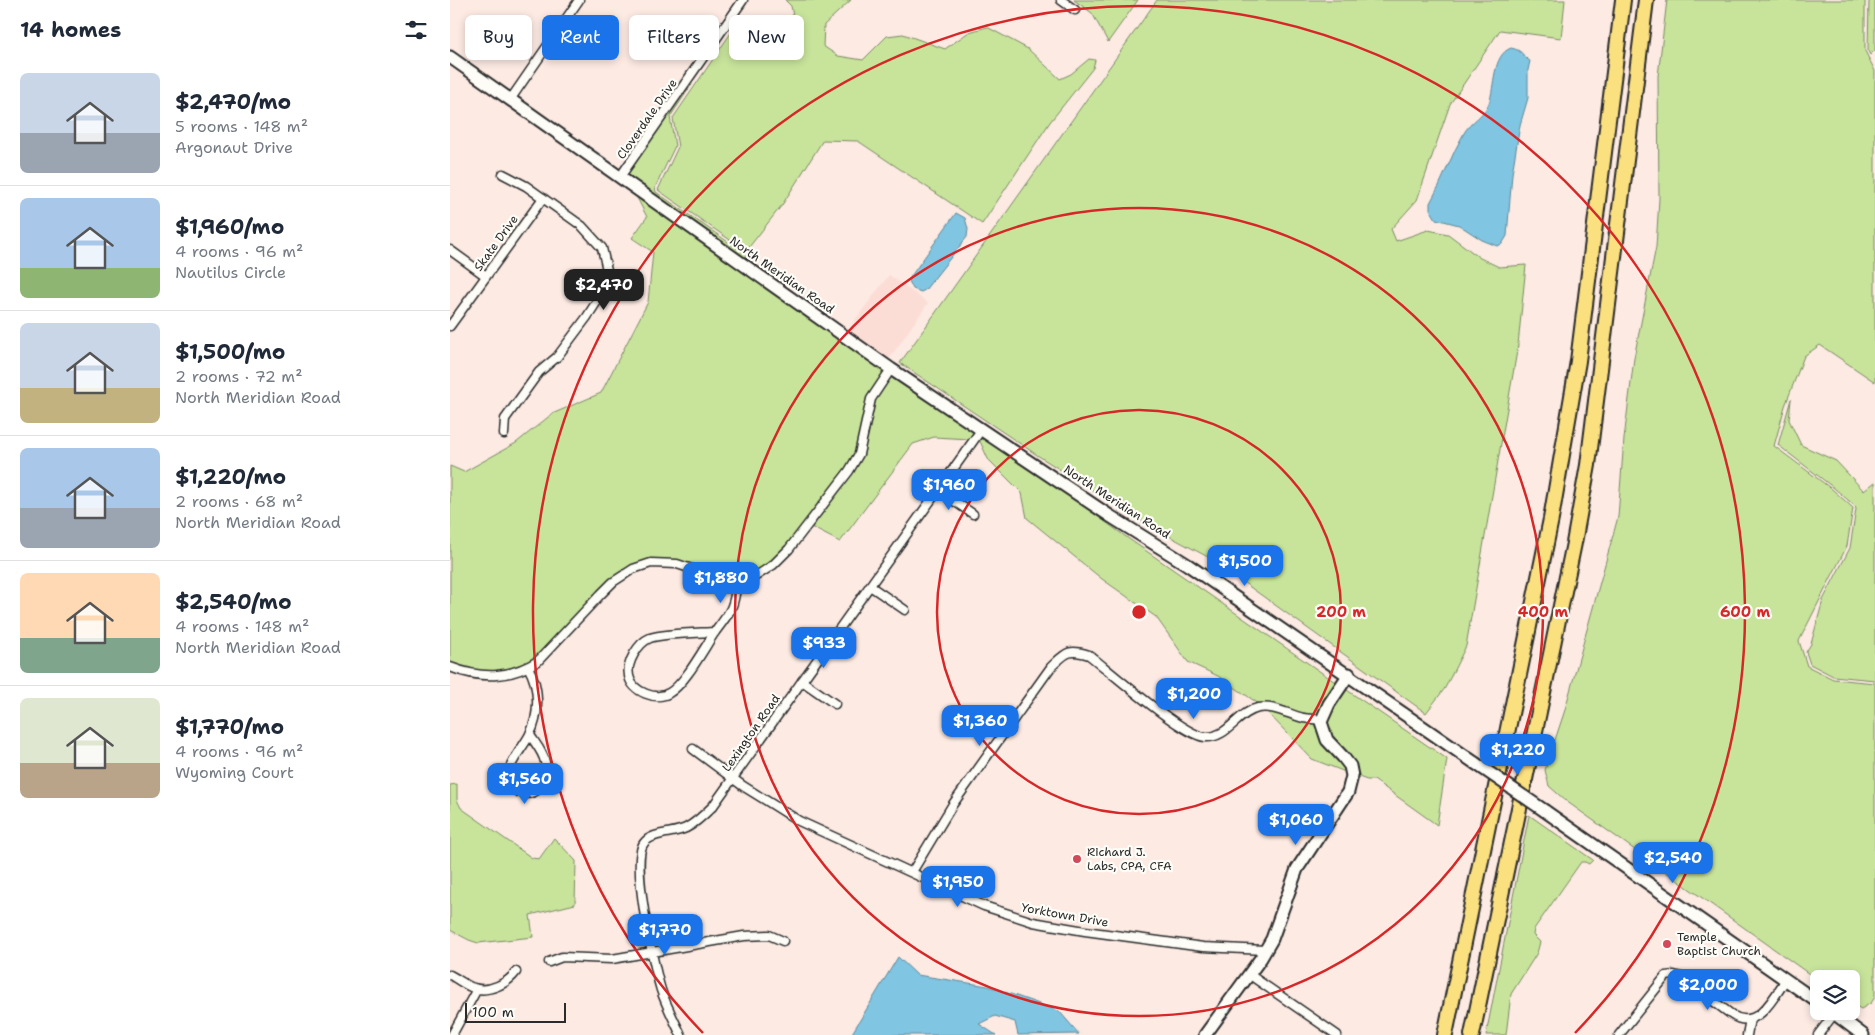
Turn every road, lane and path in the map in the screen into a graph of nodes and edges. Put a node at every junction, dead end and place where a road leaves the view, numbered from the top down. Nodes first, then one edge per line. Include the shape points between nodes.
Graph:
1 (579, 0) edge
2 (743, 0) edge
3 (1061, 0) edge
4 (1623, 0) edge
5 (1646, 0) edge
6 (1075, 10) dead end
7 (450, 58) edge
8 (510, 100) junction
9 (503, 174) dead end
10 (620, 177) junction
11 (543, 198) junction
12 (450, 250) edge
13 (486, 276) junction
14 (450, 326) edge
15 (891, 369) junction
16 (981, 430) junction
17 (504, 434) dead end
18 (938, 490) junction
19 (973, 514) dead end
20 (737, 581) junction
21 (870, 586) junction
22 (905, 610) dead end
23 (715, 632) junction
24 (450, 667) edge
25 (528, 667) junction
26 (1349, 674) junction
27 (802, 681) junction
28 (835, 704) dead end
29 (1322, 720) junction
30 (530, 735) junction
31 (693, 749) dead end
32 (733, 778) junction
33 (912, 872) junction
34 (783, 941) dead end
35 (1265, 950) junction
36 (653, 953) junction
37 (549, 962) dead end
38 (516, 972) dead end
39 (450, 975) edge
40 (1250, 975) junction
41 (1786, 978) junction
42 (477, 989) junction
43 (1810, 995) edge
44 (1750, 1019) junction
45 (1827, 1020) edge
46 (1843, 1020) edge
47 (452, 1035) edge
48 (681, 1035) edge
49 (1204, 1035) edge
50 (1337, 1035) edge
51 (1445, 1035) edge
52 (1472, 1035) edge
53 (1620, 1035) edge
54 (1747, 1035) edge
55 (1818, 1035) edge
56 (1863, 1035) edge

1 - 8 street
2 - 10 street, Cloverdale Drive
3 - 6 street
4 - 51 highway via 1578,361 1563,451
5 - 52 highway via 1588,465
7 - 8 main road, North Meridian Road
8 - 10 main road, North Meridian Road
9 - 11 street
10 - 15 main road, North Meridian Road
11 - 13 street, Skate Drive
11 - 17 street via 587,231 602,248 607,270 601,295 588,317 557,357 538,372 505,419
12 - 13 street
13 - 14 street, Skate Drive
15 - 16 main road, North Meridian Road
15 - 20 street via 871,399 859,454 849,471 773,566 756,576
16 - 18 street, Lexington Road
16 - 26 main road, North Meridian Road via 1188,564
18 - 19 street
18 - 21 street, Lexington Road
20 - 23 street via 735,602
20 - 25 street via 717,578 677,564 651,563 632,569 613,582 538,661
21 - 22 street
21 - 27 street, Lexington Road
23 - 23 street via 678,687 668,694 646,694 631,681 628,675 632,658 638,647 649,638
24 - 25 street via 484,676 507,674
25 - 30 street via 534,679 537,704
26 - 29 main road
26 - 41 main road, North Meridian Road, bridge
27 - 28 street
27 - 32 street, Lexington Road
29 - 33 street via 1258,708 1240,717 1221,733 1203,737 1184,728 1089,655 1075,650 1065,654 1051,667 953,804
29 - 35 main road via 1327,740 1350,766 1351,783 1297,869
30 - 30 street via 506,778 523,794 538,790 546,771 545,761
31 - 32 street, Yorktown Drive
32 - 33 street, Yorktown Drive via 799,821
32 - 36 street, Lexington Road via 712,806 693,823 643,844 640,880
33 - 35 street, Yorktown Drive via 968,900 1033,922 1203,947
34 - 36 street via 768,935 744,936
35 - 40 main road
36 - 37 street via 612,959 562,958
36 - 48 street via 661,991
38 - 42 street via 506,983
39 - 42 street
40 - 49 main road
40 - 50 street
41 - 43 main road, North Meridian Road
41 - 44 street via 1761,1013
42 - 47 street
44 - 53 street via 1738,1019 1681,977 1670,975 1662,979
44 - 54 street
45 - 55 street
46 - 56 main road

